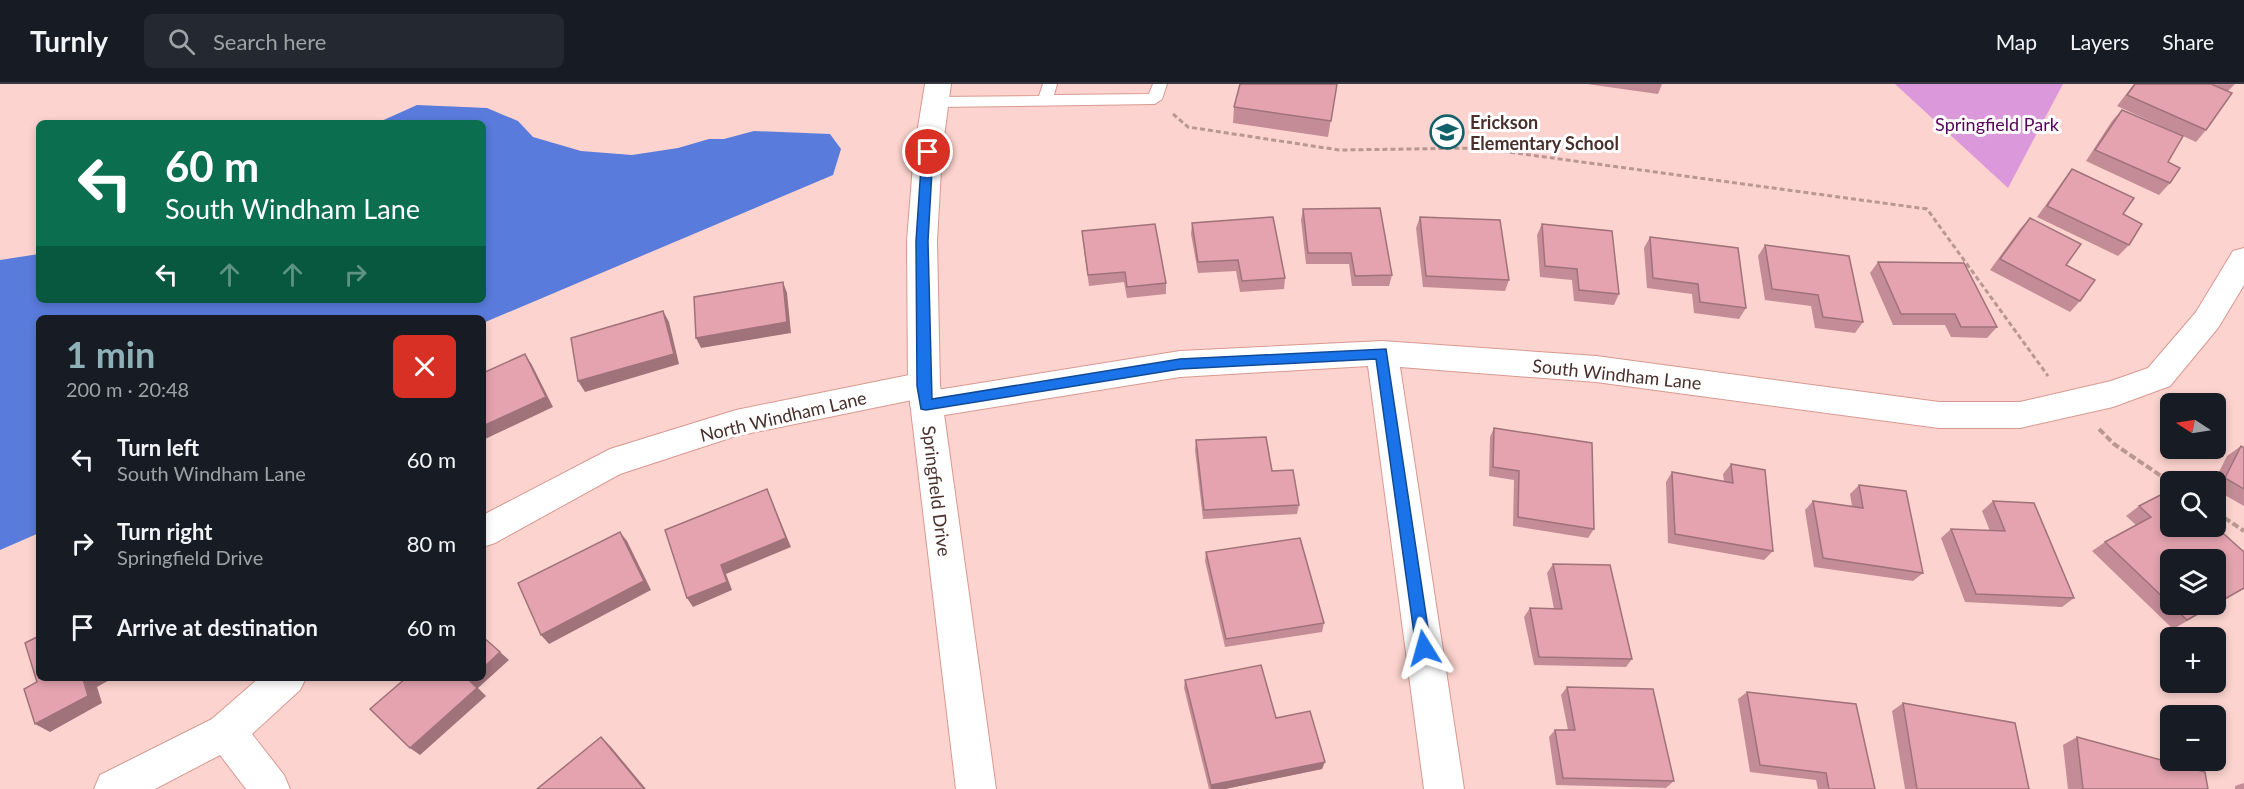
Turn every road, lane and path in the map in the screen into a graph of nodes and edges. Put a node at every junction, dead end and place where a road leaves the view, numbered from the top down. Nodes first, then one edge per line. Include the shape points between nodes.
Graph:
1 (1050, 84) edge
2 (1160, 84) edge
3 (937, 93) edge
4 (1045, 101) junction
5 (1188, 127) dead end
6 (2244, 259) edge
7 (1382, 353) junction
8 (925, 395) junction
9 (2074, 403) junction
10 (2160, 475) edge
11 (2226, 519) edge
12 (486, 530) edge
13 (2244, 531) edge
14 (284, 681) edge
15 (226, 732) junction
16 (114, 789) edge
17 (270, 789) edge
18 (976, 789) edge
19 (1444, 789) edge

1 - 4 lane
2 - 4 lane via 1155,99
3 - 4 lane
3 - 8 street, Springfield Drive via 928,152 922,241
5 - 9 path via 1339,150 1479,148 1927,209 2041,369
6 - 9 street, South Windham Lane via 2208,320 2159,377
7 - 8 street, South Windham Lane via 1180,364
7 - 9 street, South Windham Lane via 1596,369 1939,415 2020,416
7 - 19 street
8 - 12 street, North Windham Lane via 736,423 610,463
8 - 18 street, Springfield Drive
9 - 10 path via 2114,444
11 - 13 path
14 - 15 street
15 - 16 street
15 - 17 street

